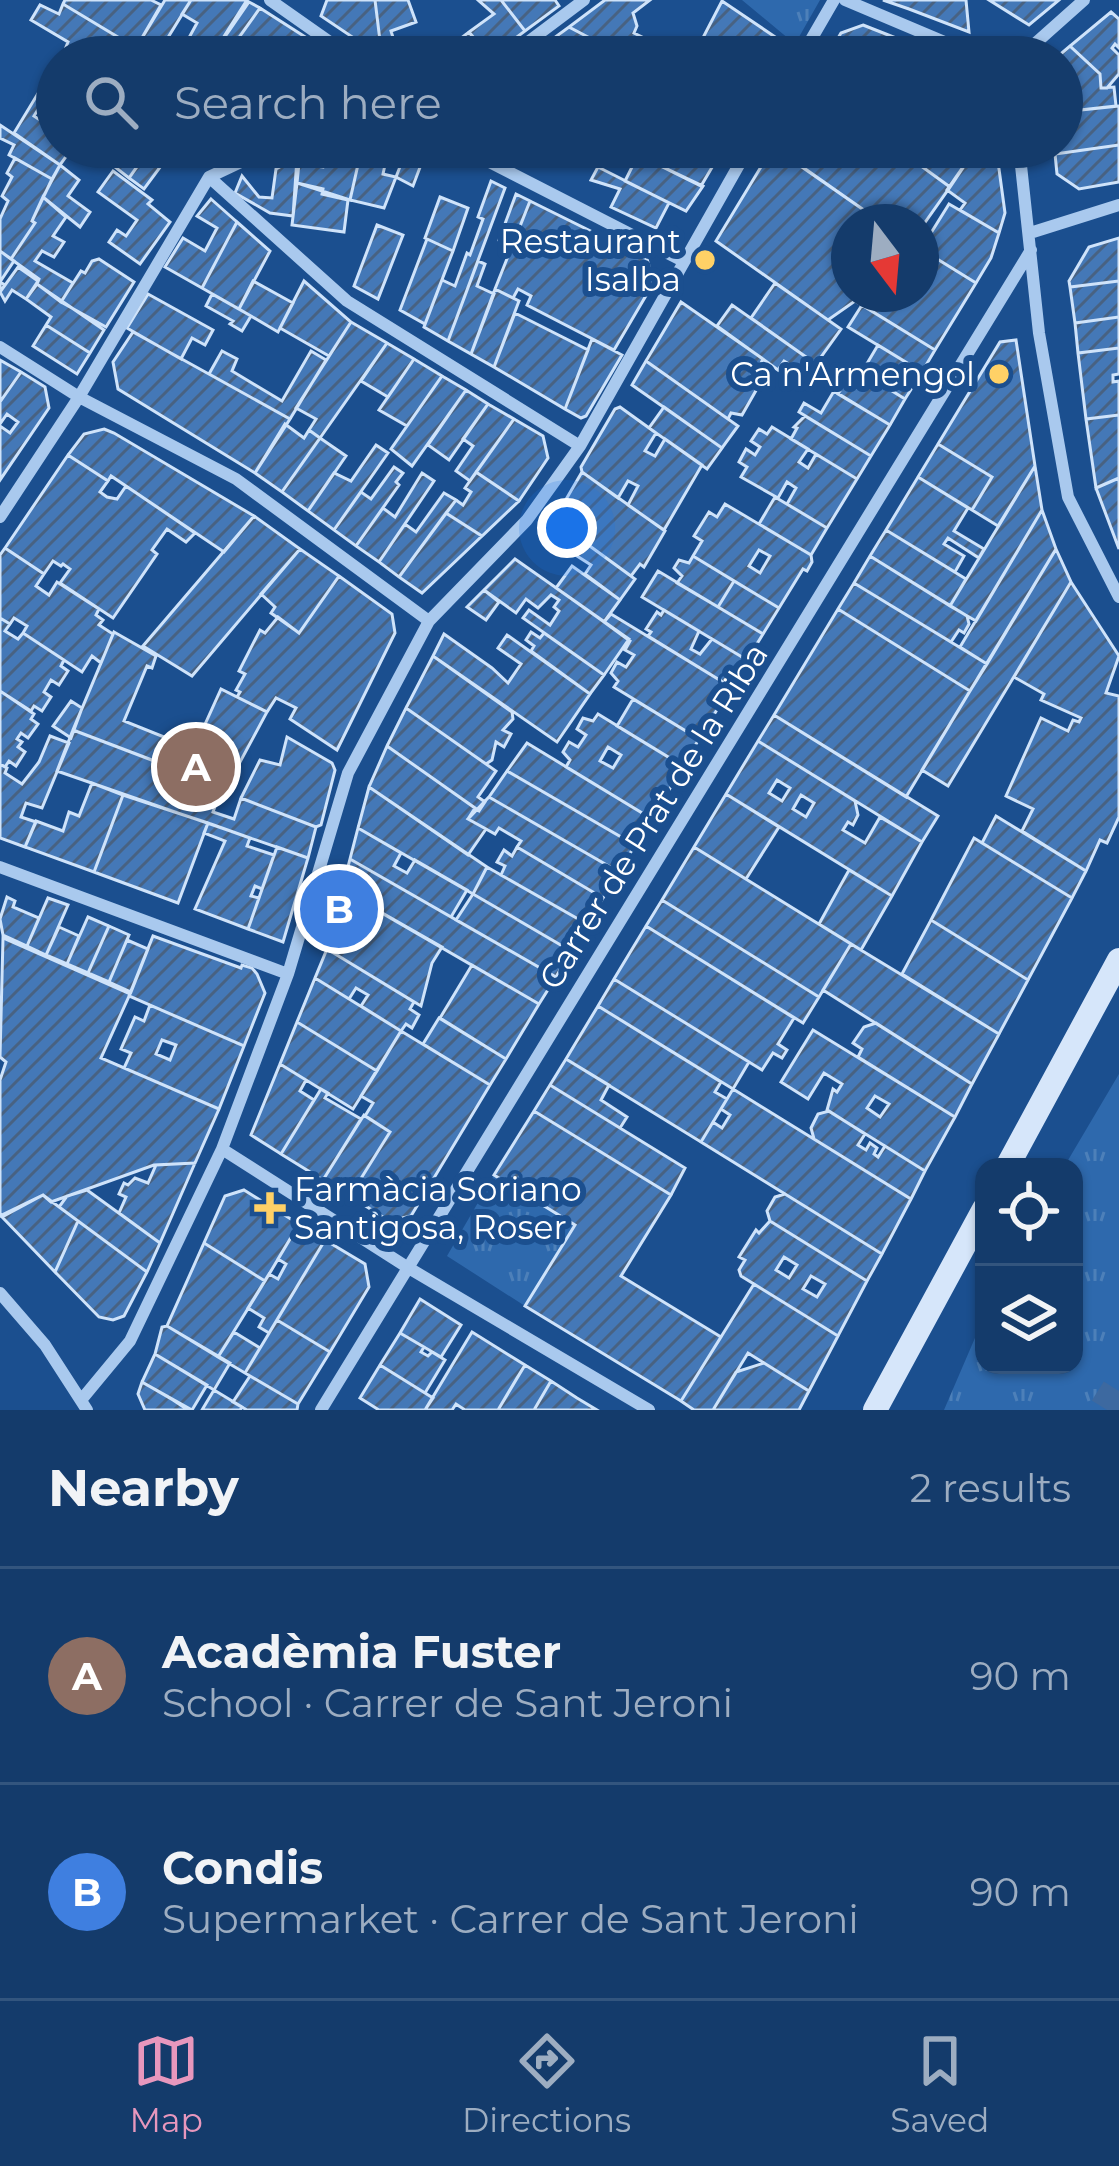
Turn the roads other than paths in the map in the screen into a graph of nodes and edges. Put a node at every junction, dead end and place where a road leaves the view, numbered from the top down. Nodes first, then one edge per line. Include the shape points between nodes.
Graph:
1 (270, 0) edge
2 (584, 0) edge
3 (834, 0) edge
4 (844, 0) edge
5 (1084, 0) edge
6 (321, 36) edge
7 (536, 36) edge
8 (813, 36) edge
9 (930, 36) edge
10 (1044, 36) edge
11 (230, 168) edge
12 (501, 168) edge
13 (737, 168) edge
14 (1021, 168) edge
15 (209, 177) junction
16 (1119, 205) edge
17 (1030, 233) junction
18 (1031, 250) junction
19 (683, 261) junction
20 (0, 347) edge
21 (79, 397) junction
22 (580, 446) junction
23 (0, 517) edge
24 (1119, 597) edge
25 (429, 621) junction
26 (0, 867) edge
27 (1119, 960) edge
28 (288, 974) junction
29 (222, 1149) junction
30 (1012, 1158) edge
31 (975, 1226) edge
32 (407, 1267) junction
33 (0, 1293) edge
34 (84, 1405) edge
35 (321, 1410) edge
36 (649, 1410) edge
37 (875, 1410) edge

1 - 6 street
2 - 7 street
3 - 8 street
4 - 9 street
5 - 10 street
11 - 15 street
12 - 19 street
13 - 19 street
14 - 17 street
15 - 21 street
15 - 22 street via 347,301
16 - 17 street
17 - 18 street
18 - 24 street via 1068,497
18 - 32 street, Carrer de Prat de la Riba
19 - 22 street
20 - 21 street
21 - 23 street
21 - 25 street via 236,479
22 - 25 street via 527,520
25 - 28 street via 348,773
26 - 28 street
27 - 30 street
28 - 29 street
29 - 32 street
29 - 34 street via 130,1341
31 - 37 street
32 - 35 street, Carrer de Prat de la Riba
32 - 36 street
33 - 34 street

